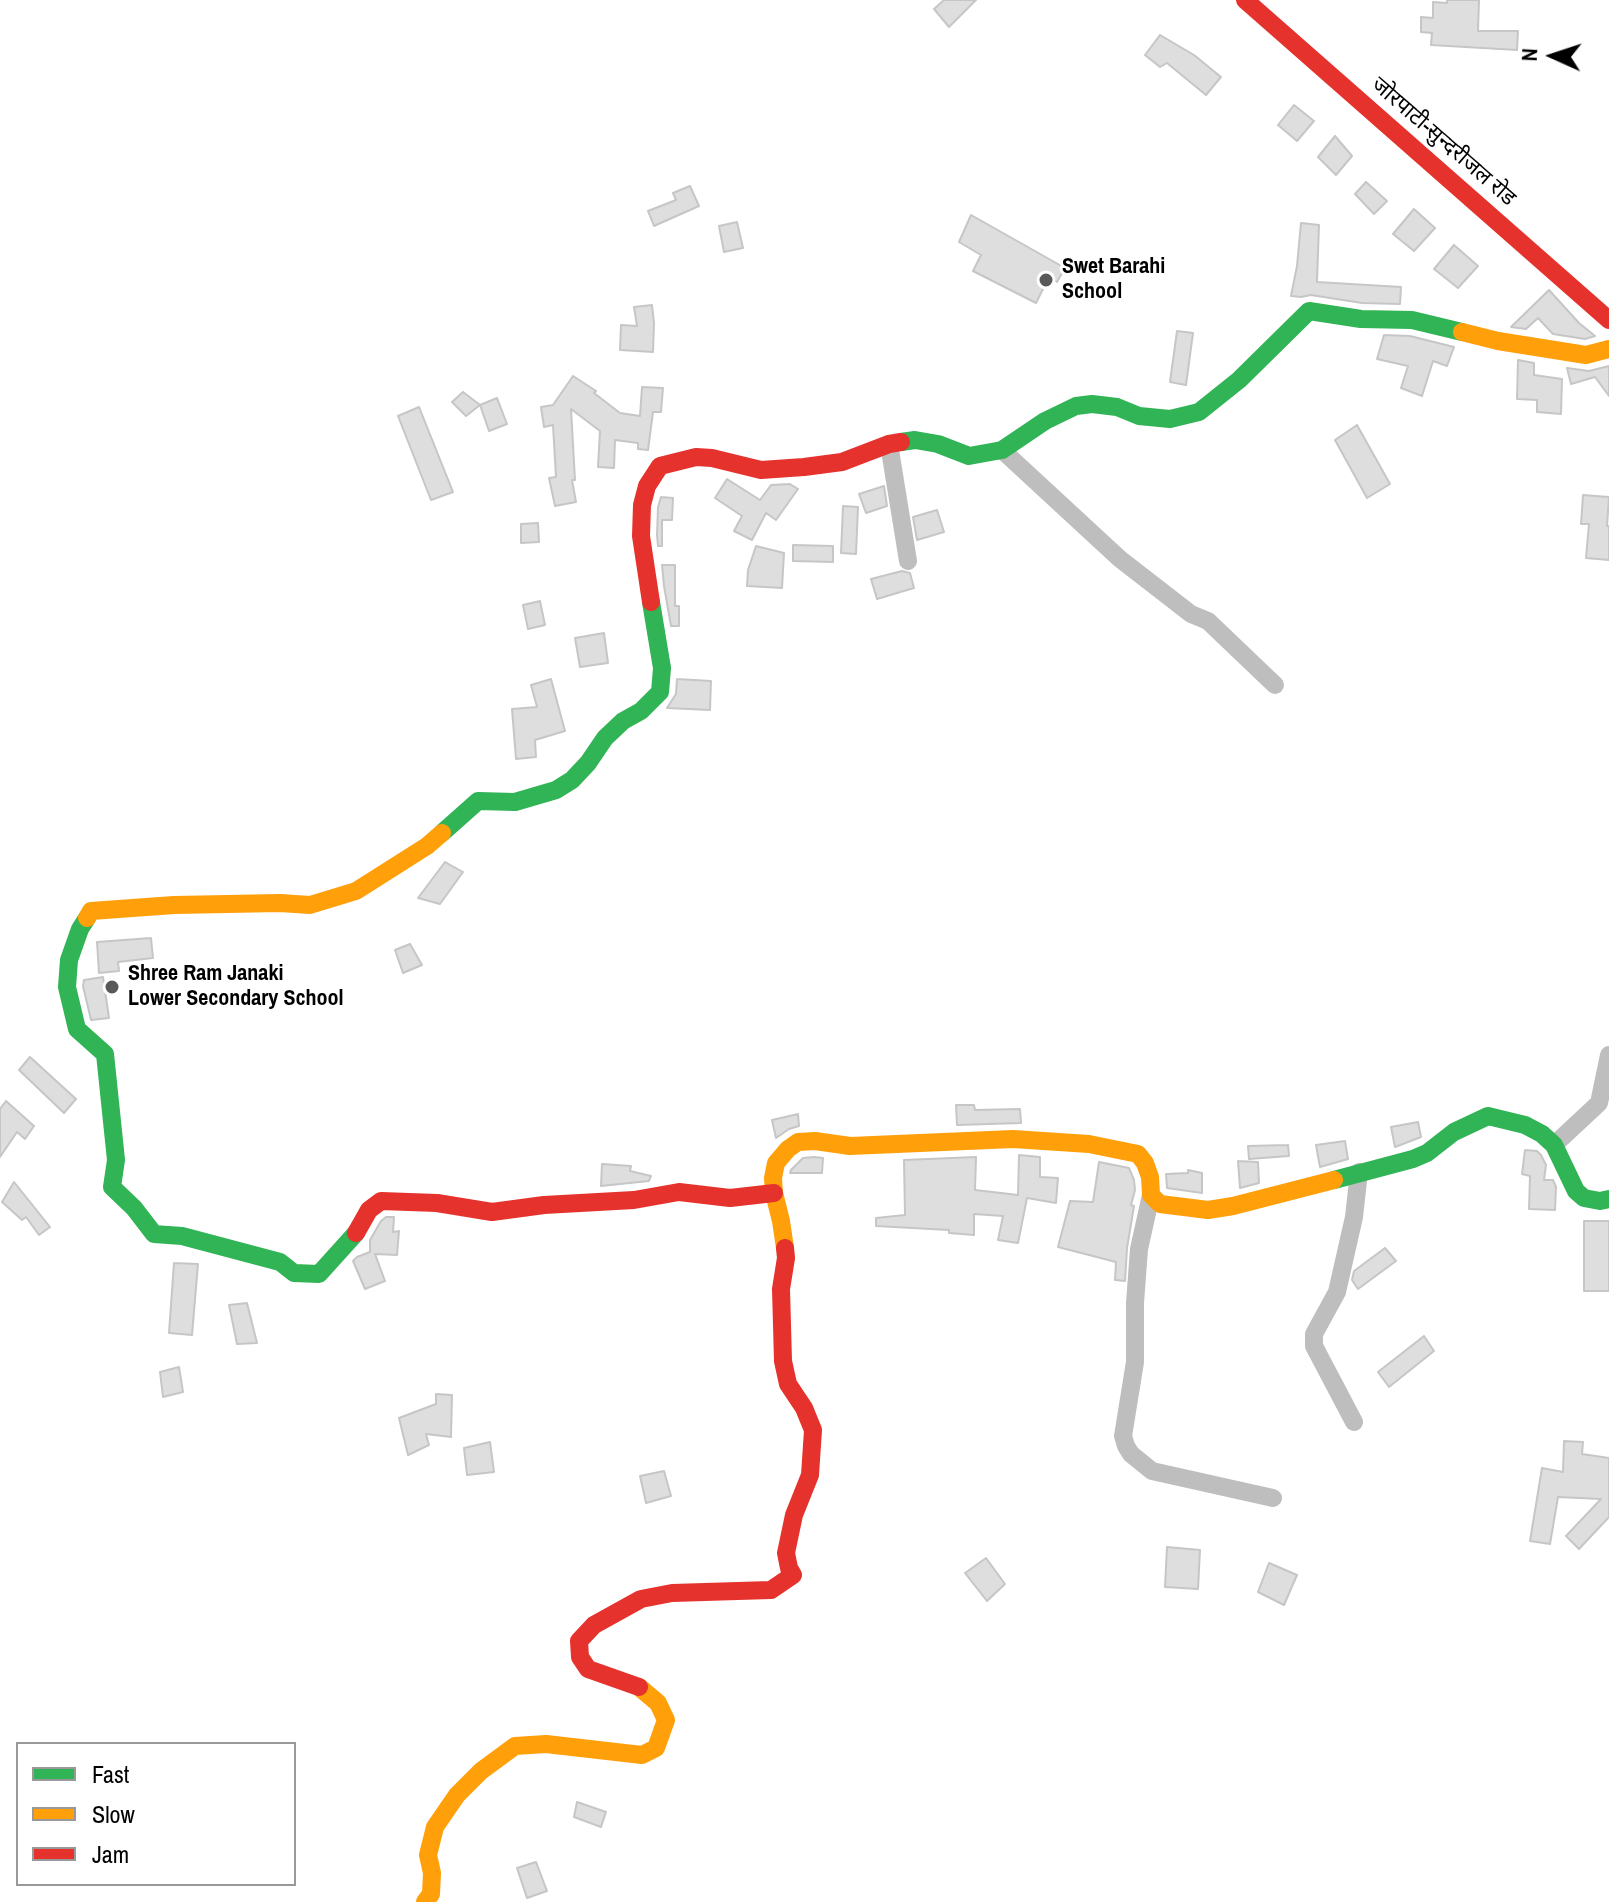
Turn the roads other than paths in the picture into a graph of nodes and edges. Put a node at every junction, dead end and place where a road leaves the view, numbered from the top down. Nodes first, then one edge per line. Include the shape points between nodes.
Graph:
1 (1245, 0) edge
2 (1609, 320) edge
3 (1609, 349) edge
4 (889, 444) junction
5 (1002, 450) junction
6 (908, 561) dead end
7 (1275, 685) dead end
8 (1609, 1055) edge
9 (1554, 1145) junction
10 (1359, 1172) junction
11 (774, 1193) junction
12 (1151, 1195) junction
13 (1609, 1199) edge
14 (1354, 1422) dead end
15 (1273, 1498) dead end
16 (425, 1902) edge

1 - 2 street, जोरपाटी-सुन्दरीजल रोड
3 - 5 street via 1586,355 1412,320 1309,311 1199,412 1170,419 1117,407 1076,406
4 - 5 street via 915,440 969,456
4 - 6 street
4 - 11 street via 842,462 804,467 761,470 696,457 660,466 644,495 641,536 662,668 660,692 605,738 572,780 515,802 478,801 427,846 356,891 310,905 91,911 69,960 67,987 77,1029 105,1054 116,1160 112,1187 154,1234 182,1236 280,1262 294,1273 319,1274 381,1201 492,1212 679,1192 730,1198
5 - 7 street via 1120,559 1191,614 1208,621
8 - 9 street via 1599,1103
9 - 10 street via 1525,1125 1488,1116 1427,1153
9 - 13 street via 1576,1191 1584,1198
10 - 12 street via 1208,1210 1160,1204
10 - 14 street via 1337,1292 1314,1334 1314,1346
11 - 12 street via 776,1163 798,1142 850,1146 1013,1139 1089,1144 1138,1154 1150,1177
11 - 16 street via 786,1258 781,1289 783,1361 788,1384 813,1430 810,1475 786,1553 793,1575 771,1590 641,1599 594,1625 579,1641 580,1657 588,1669 637,1685 658,1703 666,1720 656,1748 642,1755 546,1744 515,1746 457,1795 435,1827 428,1855 431,1894
12 - 15 street via 1139,1249 1126,1446 1152,1471

